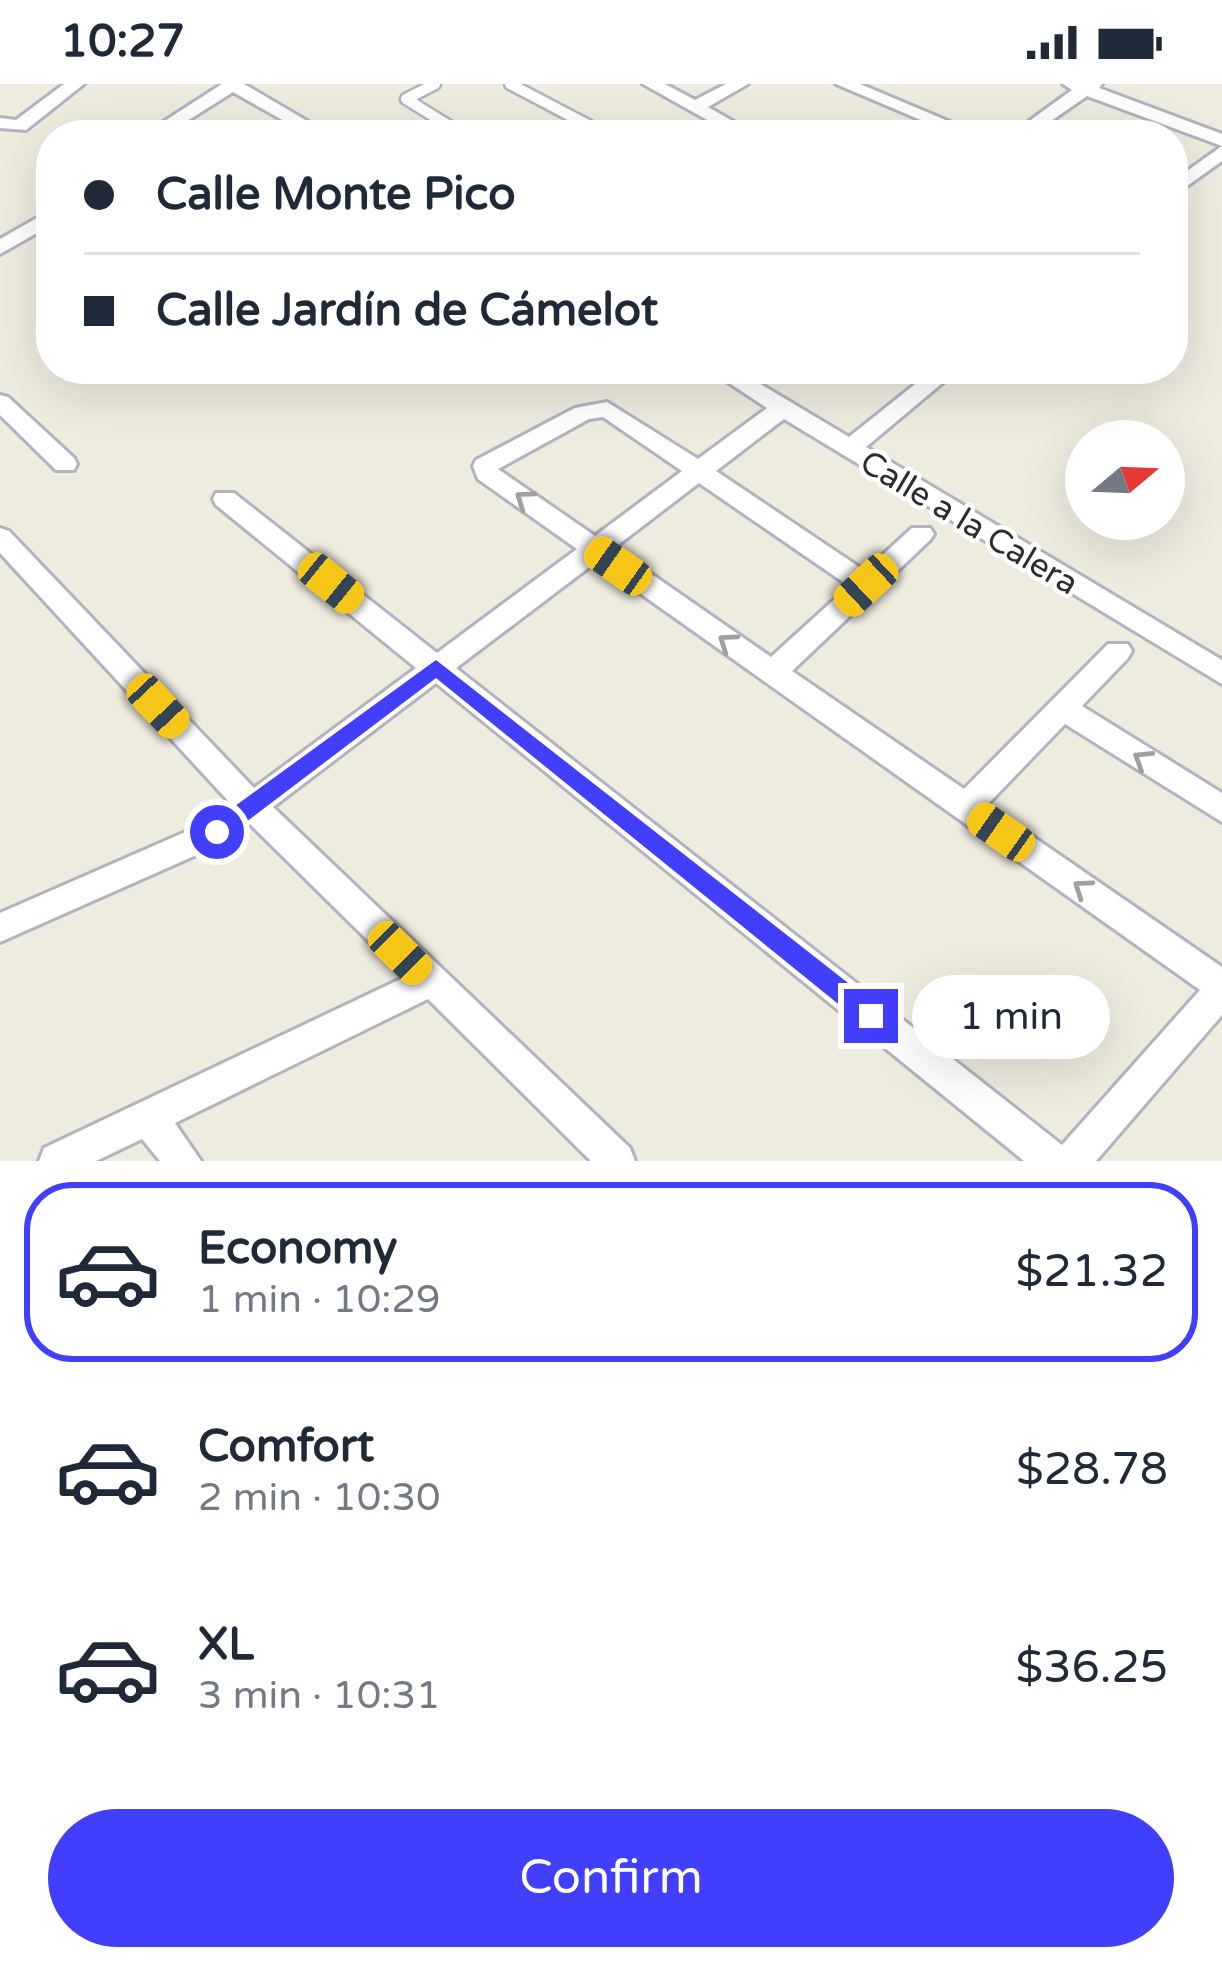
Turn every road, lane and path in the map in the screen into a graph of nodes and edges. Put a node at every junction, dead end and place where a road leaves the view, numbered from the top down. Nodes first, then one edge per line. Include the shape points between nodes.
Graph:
1 (75, 84) edge
2 (435, 84) edge
3 (510, 84) edge
4 (652, 84) edge
5 (739, 84) edge
6 (845, 84) edge
7 (232, 85) edge
8 (1083, 86) edge
9 (694, 107) junction
10 (176, 120) edge
11 (295, 120) edge
12 (440, 120) edge
13 (579, 120) edge
14 (719, 120) edge
15 (935, 120) edge
16 (1039, 120) edge
17 (1171, 120) edge
18 (0, 123) edge
19 (1188, 127) edge
20 (1222, 140) edge
21 (1222, 152) edge
22 (1188, 178) edge
23 (36, 225) edge
24 (0, 248) edge
25 (743, 384) edge
26 (929, 384) edge
27 (0, 402) edge
28 (782, 409) junction
29 (848, 450) junction
30 (64, 464) dead end
31 (696, 473) junction
32 (225, 499) dead end
33 (921, 534) dead end
34 (0, 537) edge
35 (594, 549) junction
36 (866, 585) junction
37 (1118, 651) dead end
38 (436, 667) junction
39 (1222, 673) edge
40 (772, 674) junction
41 (1063, 708) junction
42 (253, 807) junction
43 (966, 807) junction
44 (1222, 809) edge
45 (0, 928) edge
46 (429, 982) junction
47 (1222, 988) edge
48 (148, 1117) junction
49 (57, 1161) edge
50 (183, 1161) edge
51 (617, 1161) edge
52 (1053, 1161) edge
53 (1072, 1161) edge

1 - 18 street via 20,126
2 - 12 lane via 406,99
3 - 13 lane
4 - 9 street
5 - 9 street
6 - 15 street
7 - 10 street
7 - 11 street
8 - 16 street
8 - 17 street
9 - 14 street
19 - 20 street
21 - 22 street
23 - 24 street
25 - 28 street, Calle a la Calera
26 - 29 street
27 - 30 street
28 - 29 street, Calle a la Calera
28 - 31 street
29 - 39 street, Calle a la Calera
31 - 35 street
35 -> 31 street via 485,466 599,408
31 - 36 street
32 - 38 street
33 - 36 street
34 - 42 street
35 - 38 street
40 -> 35 street
36 - 40 street
37 - 41 street
38 - 42 street
38 - 52 street
40 - 43 street
41 - 43 street
44 -> 41 street
42 - 45 street via 169,855
42 - 46 street
47 -> 43 street
46 - 48 street
46 - 51 street
47 - 53 street
48 - 49 street
48 - 50 street

